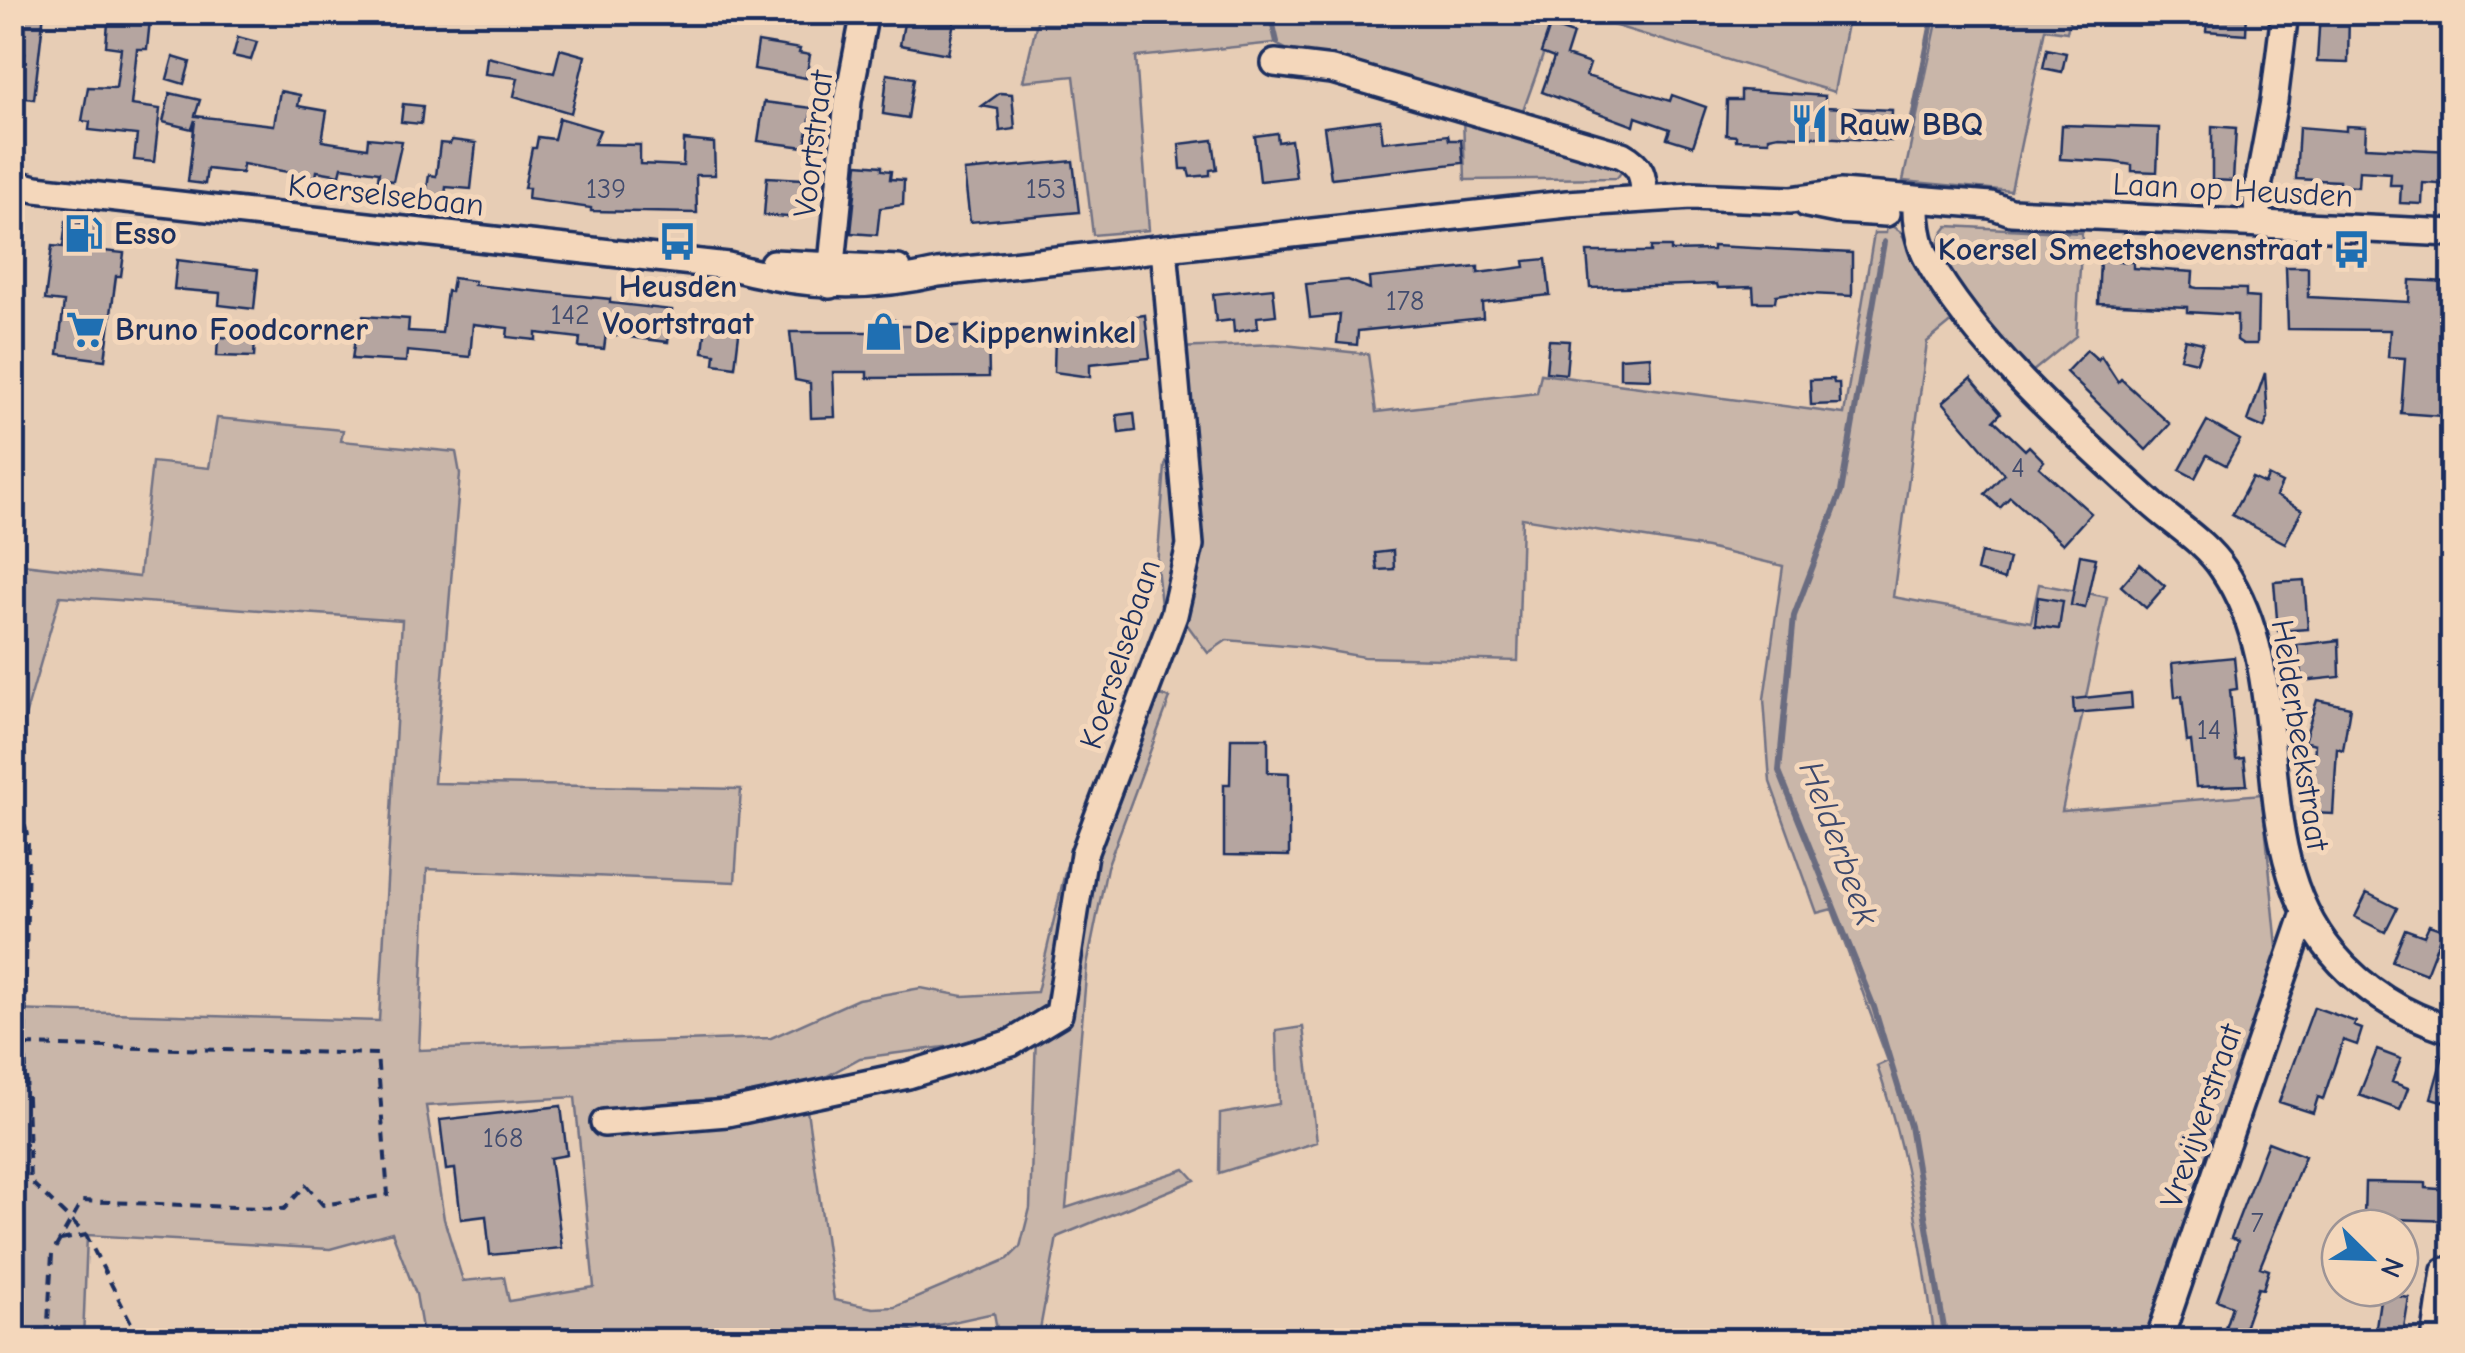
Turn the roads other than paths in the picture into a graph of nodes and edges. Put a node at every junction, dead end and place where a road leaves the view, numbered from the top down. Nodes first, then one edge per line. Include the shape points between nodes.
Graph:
1 (865, 12) edge
2 (2285, 12) edge
3 (1275, 63) dead end
4 (20, 188) edge
5 (1644, 199) junction
6 (1916, 207) junction
7 (2258, 224) junction
8 (2452, 233) edge
9 (1164, 248) junction
10 (831, 275) junction
11 (2305, 914) junction
12 (2452, 1030) edge
13 (604, 1123) dead end
14 (2445, 1271) dead end
15 (2159, 1340) edge
16 (2436, 1340) edge

1 - 10 street, Voortstraat via 848,101
2 - 7 street via 2256,193
3 - 5 street via 1332,70 1622,155 1642,172
4 - 10 street, Koerselsebaan via 728,266 776,279
5 - 6 street, Koerselsebaan via 1791,200 1837,210
5 - 9 street, Koerselsebaan
6 - 7 street, Laan op Heusden via 1987,217 2011,212
6 - 11 street, Helderbeekstraat via 1925,255 1963,311 2020,378 2221,566 2248,613 2262,669 2283,851
7 - 8 street, Laan op Heusden
9 - 10 street, Koerselsebaan via 892,284
9 - 13 street, Koerselsebaan via 1190,544 1174,615 1084,854 1059,1014 1011,1043 908,1075 727,1113
11 - 12 street, Helderbeekstraat via 2366,988
11 - 15 street, Vrevijverstraat
14 - 16 street

